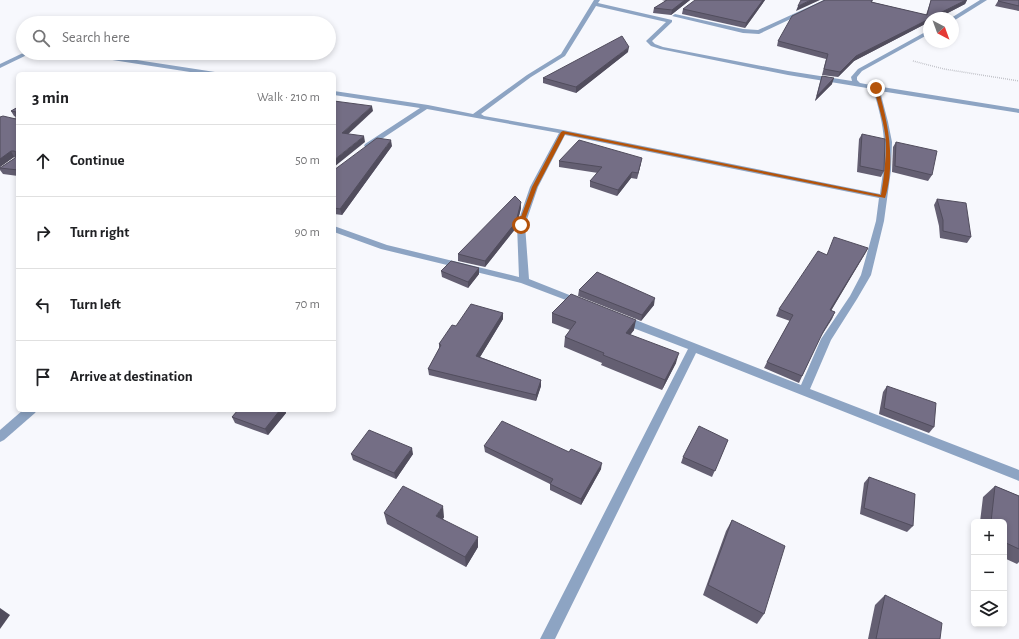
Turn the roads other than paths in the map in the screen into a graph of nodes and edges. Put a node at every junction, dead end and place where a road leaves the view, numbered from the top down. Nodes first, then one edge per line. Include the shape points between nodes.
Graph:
1 (828, 0) edge
2 (984, 0) edge
3 (966, 1) edge
4 (596, 2) edge
5 (979, 4) junction
6 (681, 12) edge
7 (675, 16) junction
8 (959, 16) edge
9 (670, 21) junction
10 (923, 35) edge
11 (16, 59) edge
12 (125, 60) edge
13 (0, 66) edge
14 (202, 72) edge
15 (858, 84) junction
16 (876, 88) junction
17 (336, 93) edge
18 (426, 107) junction
19 (1019, 111) edge
20 (476, 114) junction
21 (563, 132) junction
22 (363, 150) edge
23 (884, 197) junction
24 (336, 230) edge
25 (524, 281) junction
26 (590, 307) edge
27 (612, 316) edge
28 (694, 347) junction
29 (804, 391) junction
30 (29, 412) edge
31 (0, 437) edge
32 (1019, 476) edge
33 (547, 639) edge

1 - 7 street via 759,32 743,31
2 - 5 street
3 - 5 street
4 - 9 street
4 - 20 street via 563,55
5 - 8 street
6 - 7 street
7 - 9 street
9 - 15 street via 649,42 662,48 710,59
10 - 15 street via 860,70 855,74 854,80
11 - 13 street
12 - 14 street
15 - 16 street
16 - 19 street
16 - 23 street via 888,142 888,170
17 - 18 street
18 - 20 street
18 - 21 street
18 - 22 street
20 - 21 street
21 - 23 street
21 - 25 street via 534,187 521,225
23 - 29 street via 866,275 826,339
24 - 25 street via 384,246
25 - 26 street
27 - 28 street
28 - 29 street
28 - 33 street
29 - 32 street
30 - 31 street

